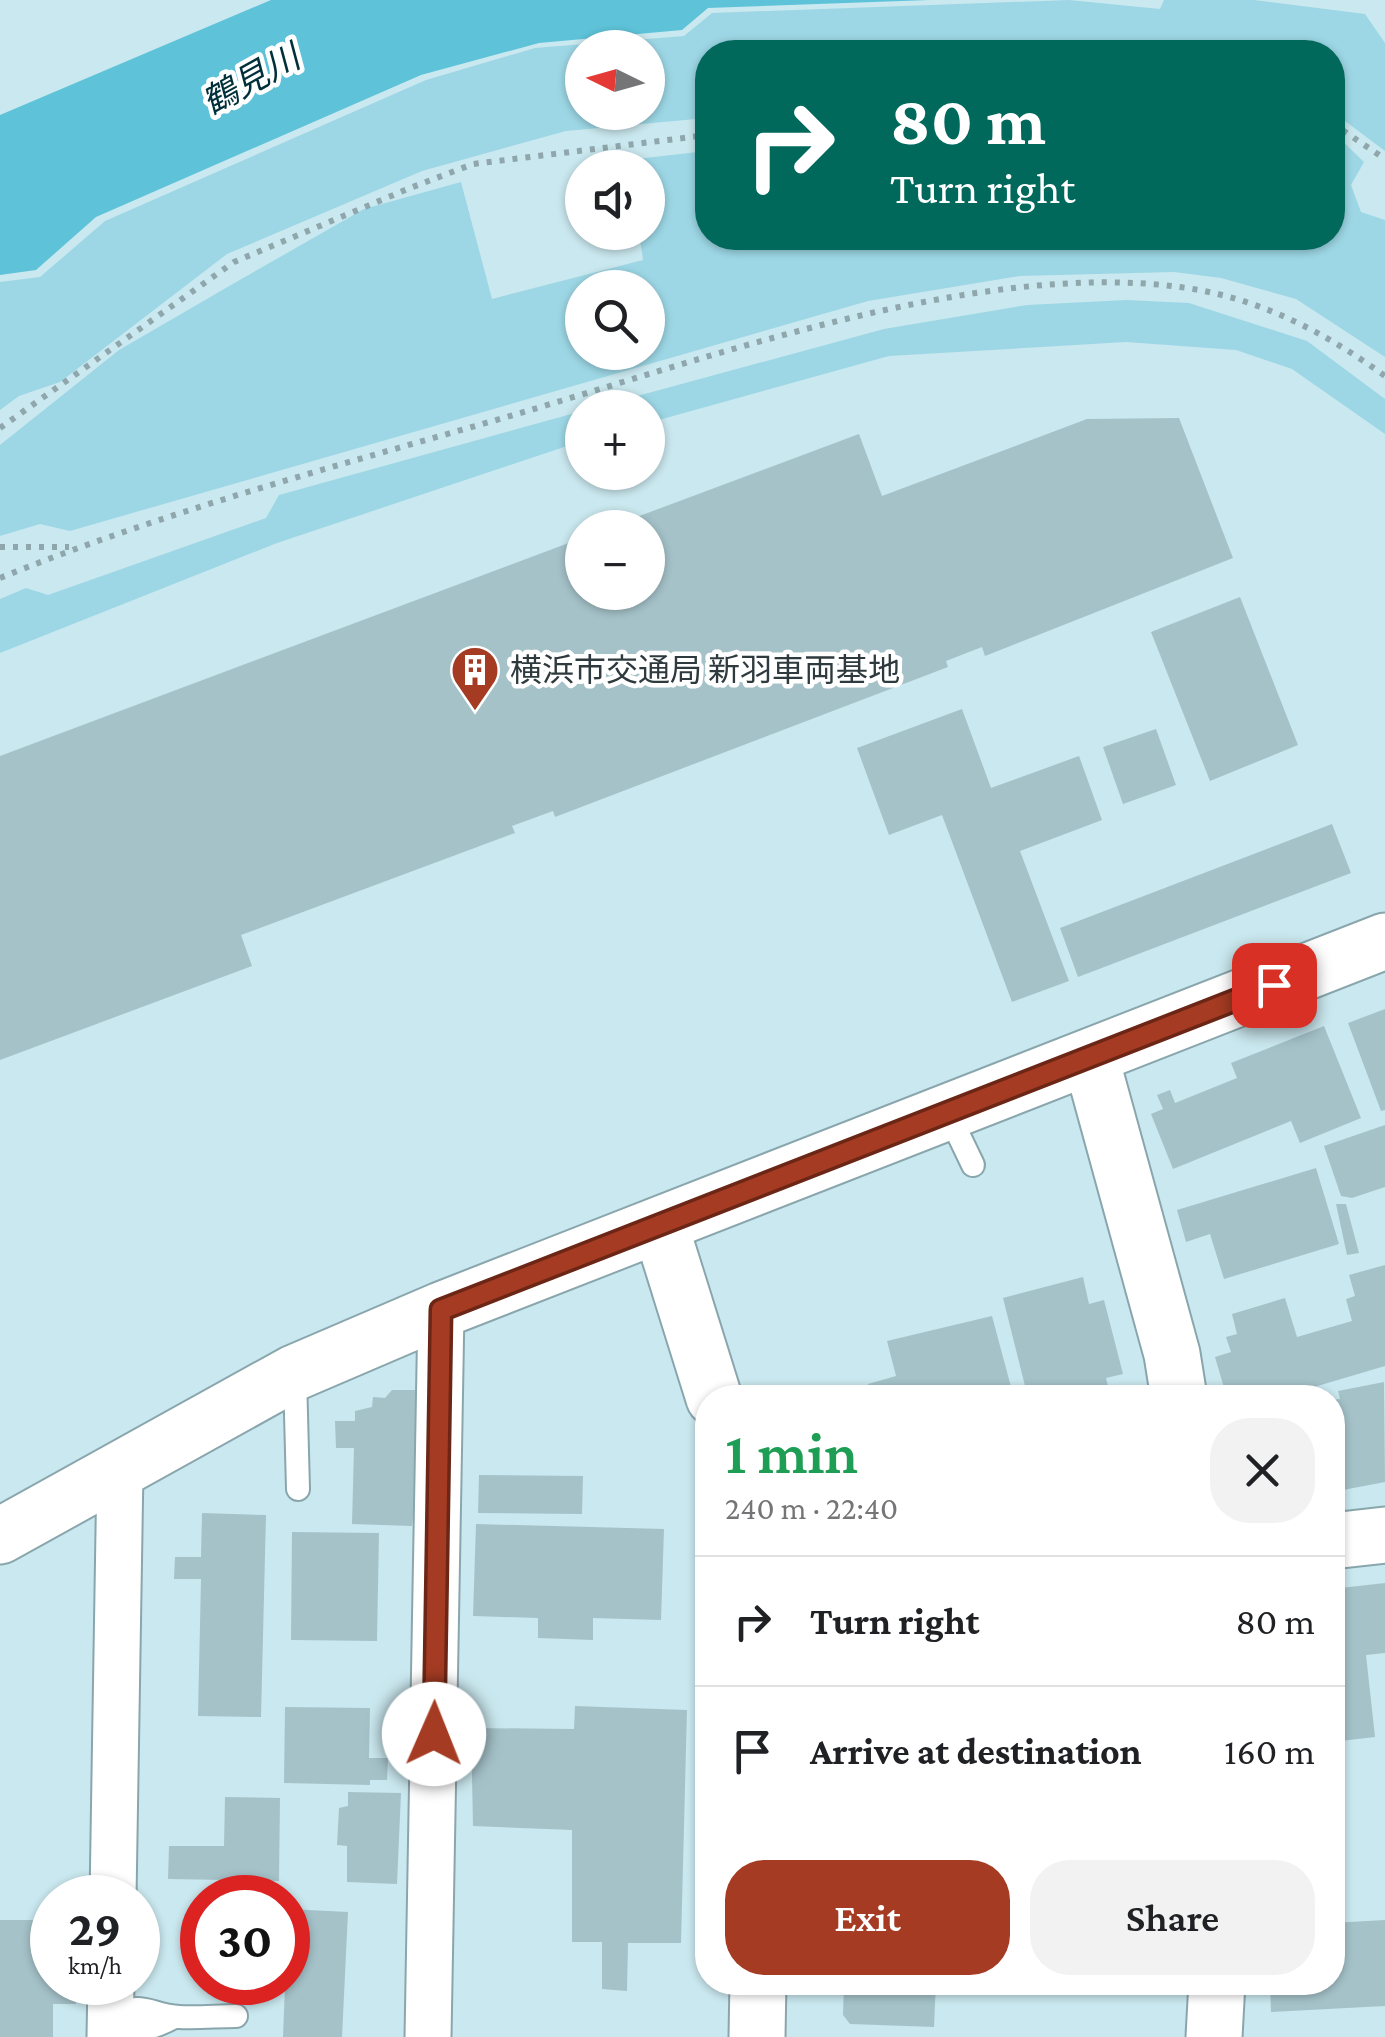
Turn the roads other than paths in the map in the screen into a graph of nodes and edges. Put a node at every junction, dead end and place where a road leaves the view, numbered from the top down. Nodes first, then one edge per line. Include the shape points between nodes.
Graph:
1 (1385, 941) edge
2 (1090, 1059) junction
3 (948, 1113) junction
4 (973, 1165) dead end
5 (660, 1224) junction
6 (441, 1310) junction
7 (294, 1373) junction
8 (710, 1385) edge
9 (1177, 1385) edge
10 (120, 1469) junction
11 (298, 1489) dead end
12 (0, 1536) edge
13 (1385, 1536) edge
14 (1345, 1540) edge
15 (113, 1875) edge
16 (758, 1995) edge
17 (1216, 1995) edge
18 (110, 2012) edge
19 (236, 2016) dead end
20 (428, 2037) edge
21 (757, 2037) edge
22 (1214, 2037) edge

1 - 2 street
2 - 3 street
2 - 9 street
3 - 4 lane
3 - 5 street
5 - 6 street
5 - 8 street
6 - 7 street
6 - 20 street
7 - 10 street
7 - 11 lane
10 - 12 street
10 - 15 street
13 - 14 street
16 - 21 street
17 - 22 street
18 - 19 lane via 148,2007 174,2017

